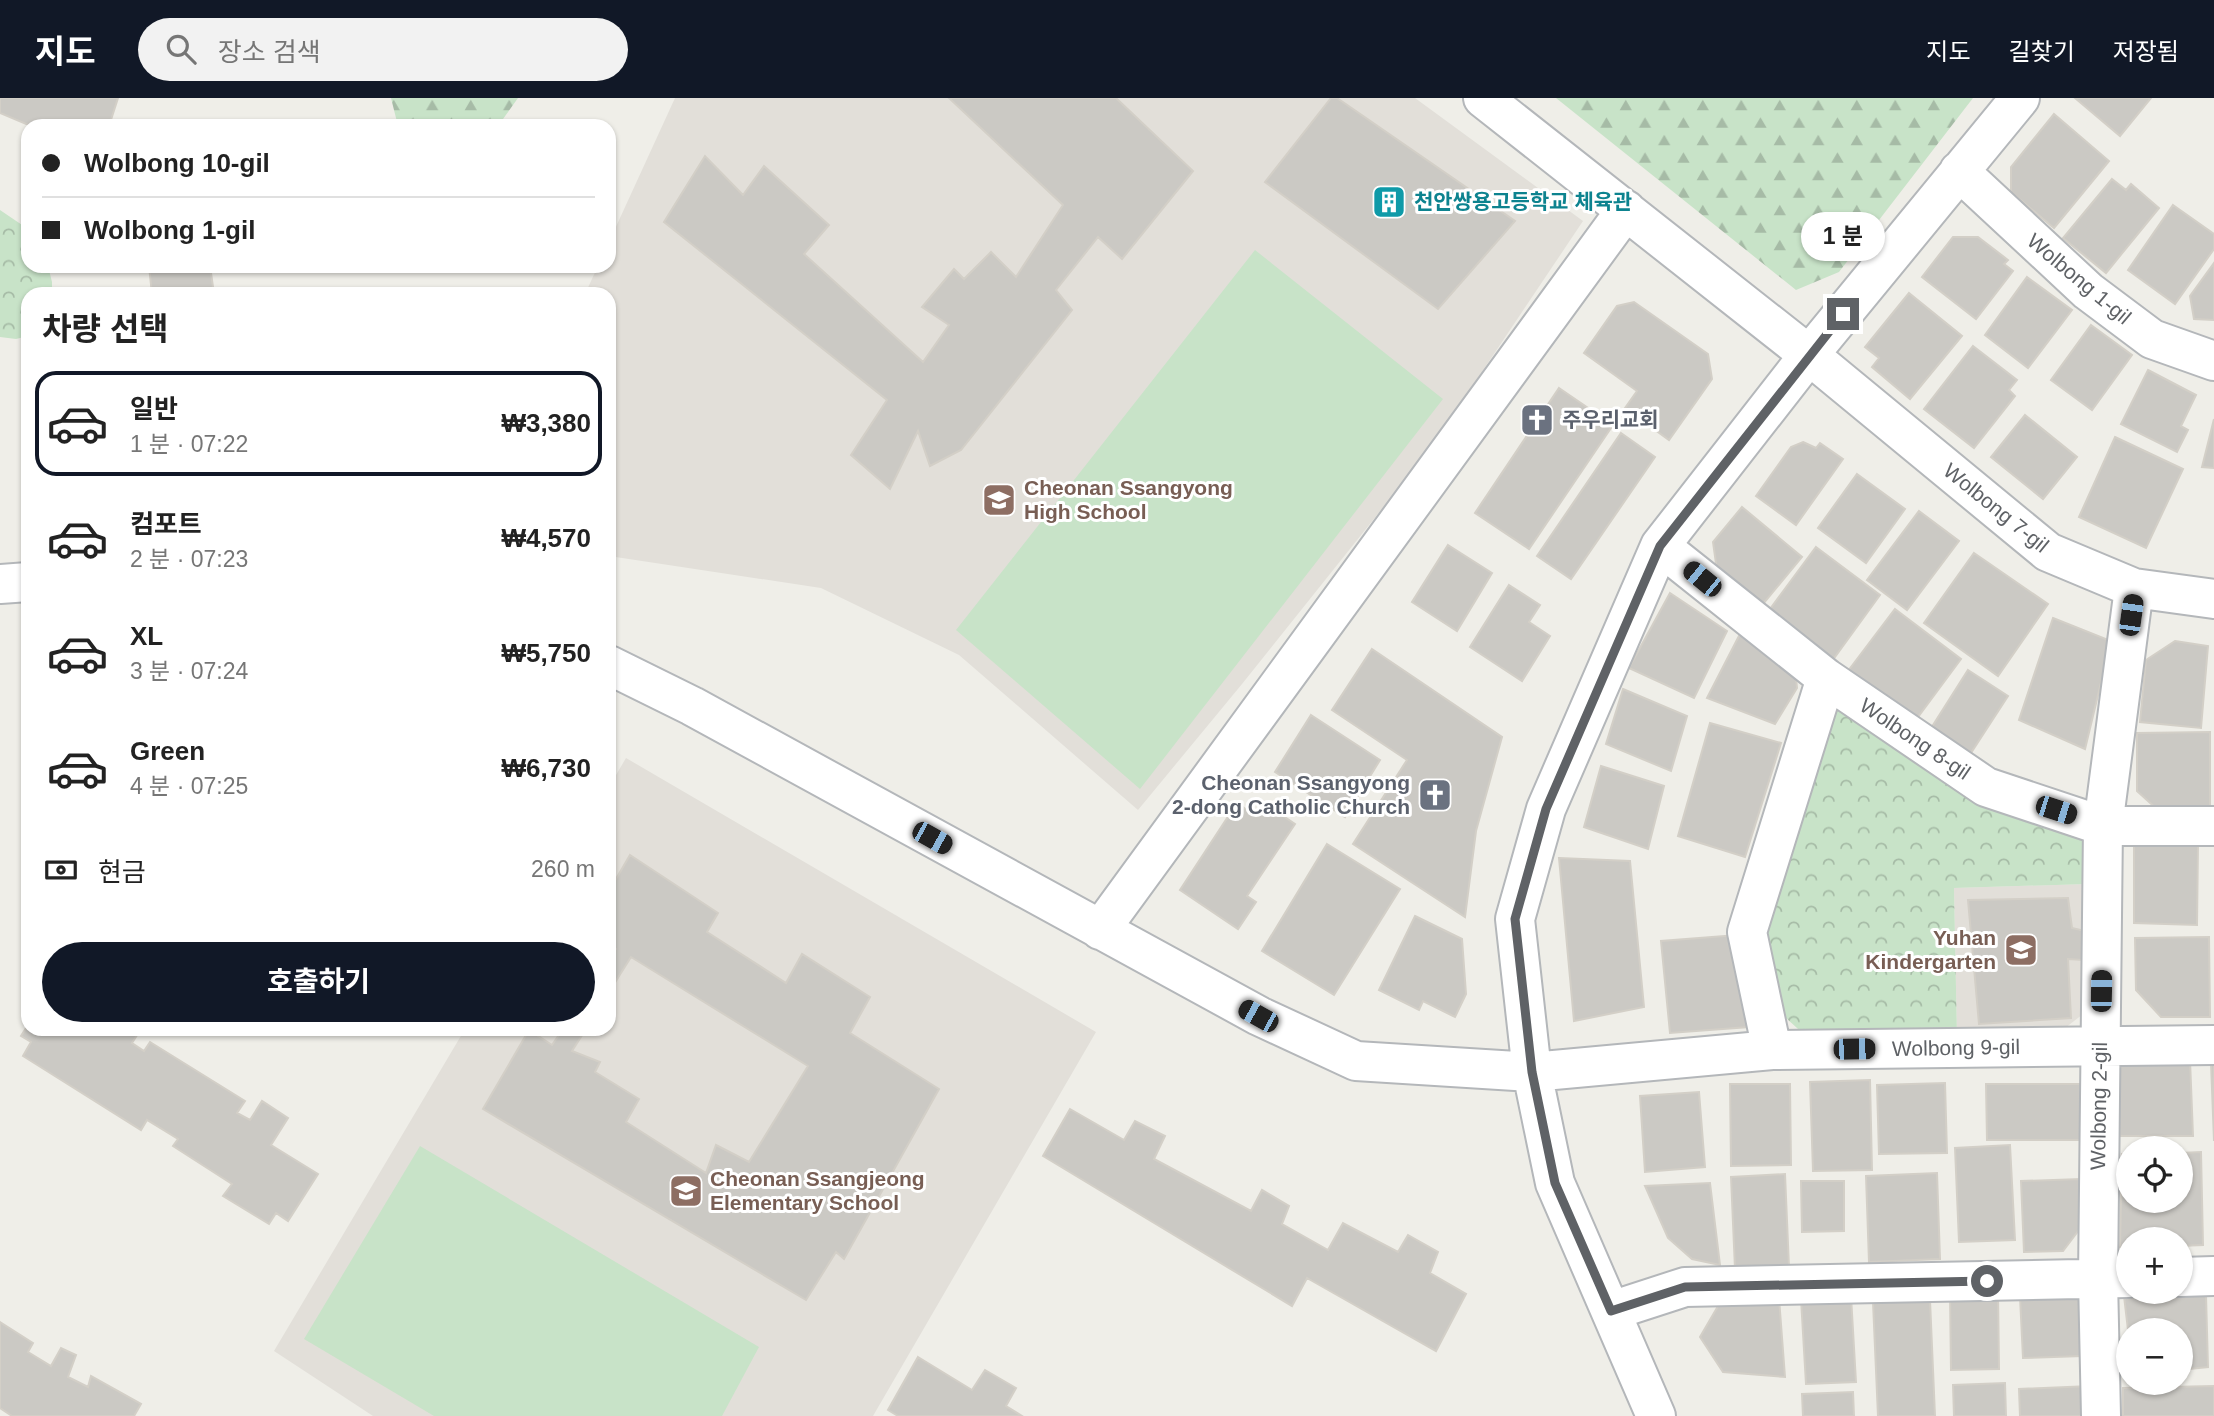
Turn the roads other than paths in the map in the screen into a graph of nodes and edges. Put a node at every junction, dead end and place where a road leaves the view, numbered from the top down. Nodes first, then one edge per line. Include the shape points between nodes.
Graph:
1 (1483, 98) edge
2 (2020, 98) edge
3 (1959, 171) junction
4 (1626, 210) junction
5 (1810, 355) junction
6 (2214, 361) edge
7 (1660, 546) junction
8 (21, 582) edge
9 (0, 584) edge
10 (2134, 588) junction
11 (2214, 599) edge
12 (616, 668) edge
13 (1826, 678) junction
14 (2103, 825) junction
15 (2214, 826) edge
16 (1100, 930) junction
17 (2214, 1045) edge
18 (2100, 1046) junction
19 (1772, 1050) junction
20 (1532, 1072) junction
21 (2214, 1276) edge
22 (2193, 1277) edge
23 (2113, 1279) edge
24 (1611, 1311) junction
25 (1656, 1416) edge
26 (2101, 1416) edge

1 - 4 street, Wolbong 7-gil
2 - 3 street
3 - 5 street
3 - 6 street, Wolbong 1-gil via 2088,292 2152,339
4 - 5 street, Wolbong 7-gil
4 - 16 street
5 - 7 street
5 - 10 street, Wolbong 7-gil via 2049,552
7 - 13 street, Wolbong 8-gil
7 - 20 street via 1546,809 1515,919
8 - 9 street
10 - 11 street, Wolbong 7-gil
10 - 14 street, Wolbong 2-gil
12 - 16 street, Wolbong 9-gil
13 - 14 street, Wolbong 8-gil via 1986,787
13 - 19 street via 1747,932
14 - 15 street, Wolbong 8-gil
14 - 18 street, Wolbong 2-gil
16 - 20 street, Wolbong 9-gil via 1258,1016 1356,1061
17 - 18 street, Wolbong 9-gil
18 - 19 street, Wolbong 9-gil
18 - 23 street, Wolbong 2-gil
19 - 20 street, Wolbong 9-gil
20 - 24 street via 1555,1183
21 - 22 street
23 - 24 street via 1685,1287
23 - 26 street, Wolbong 2-gil
24 - 25 street

